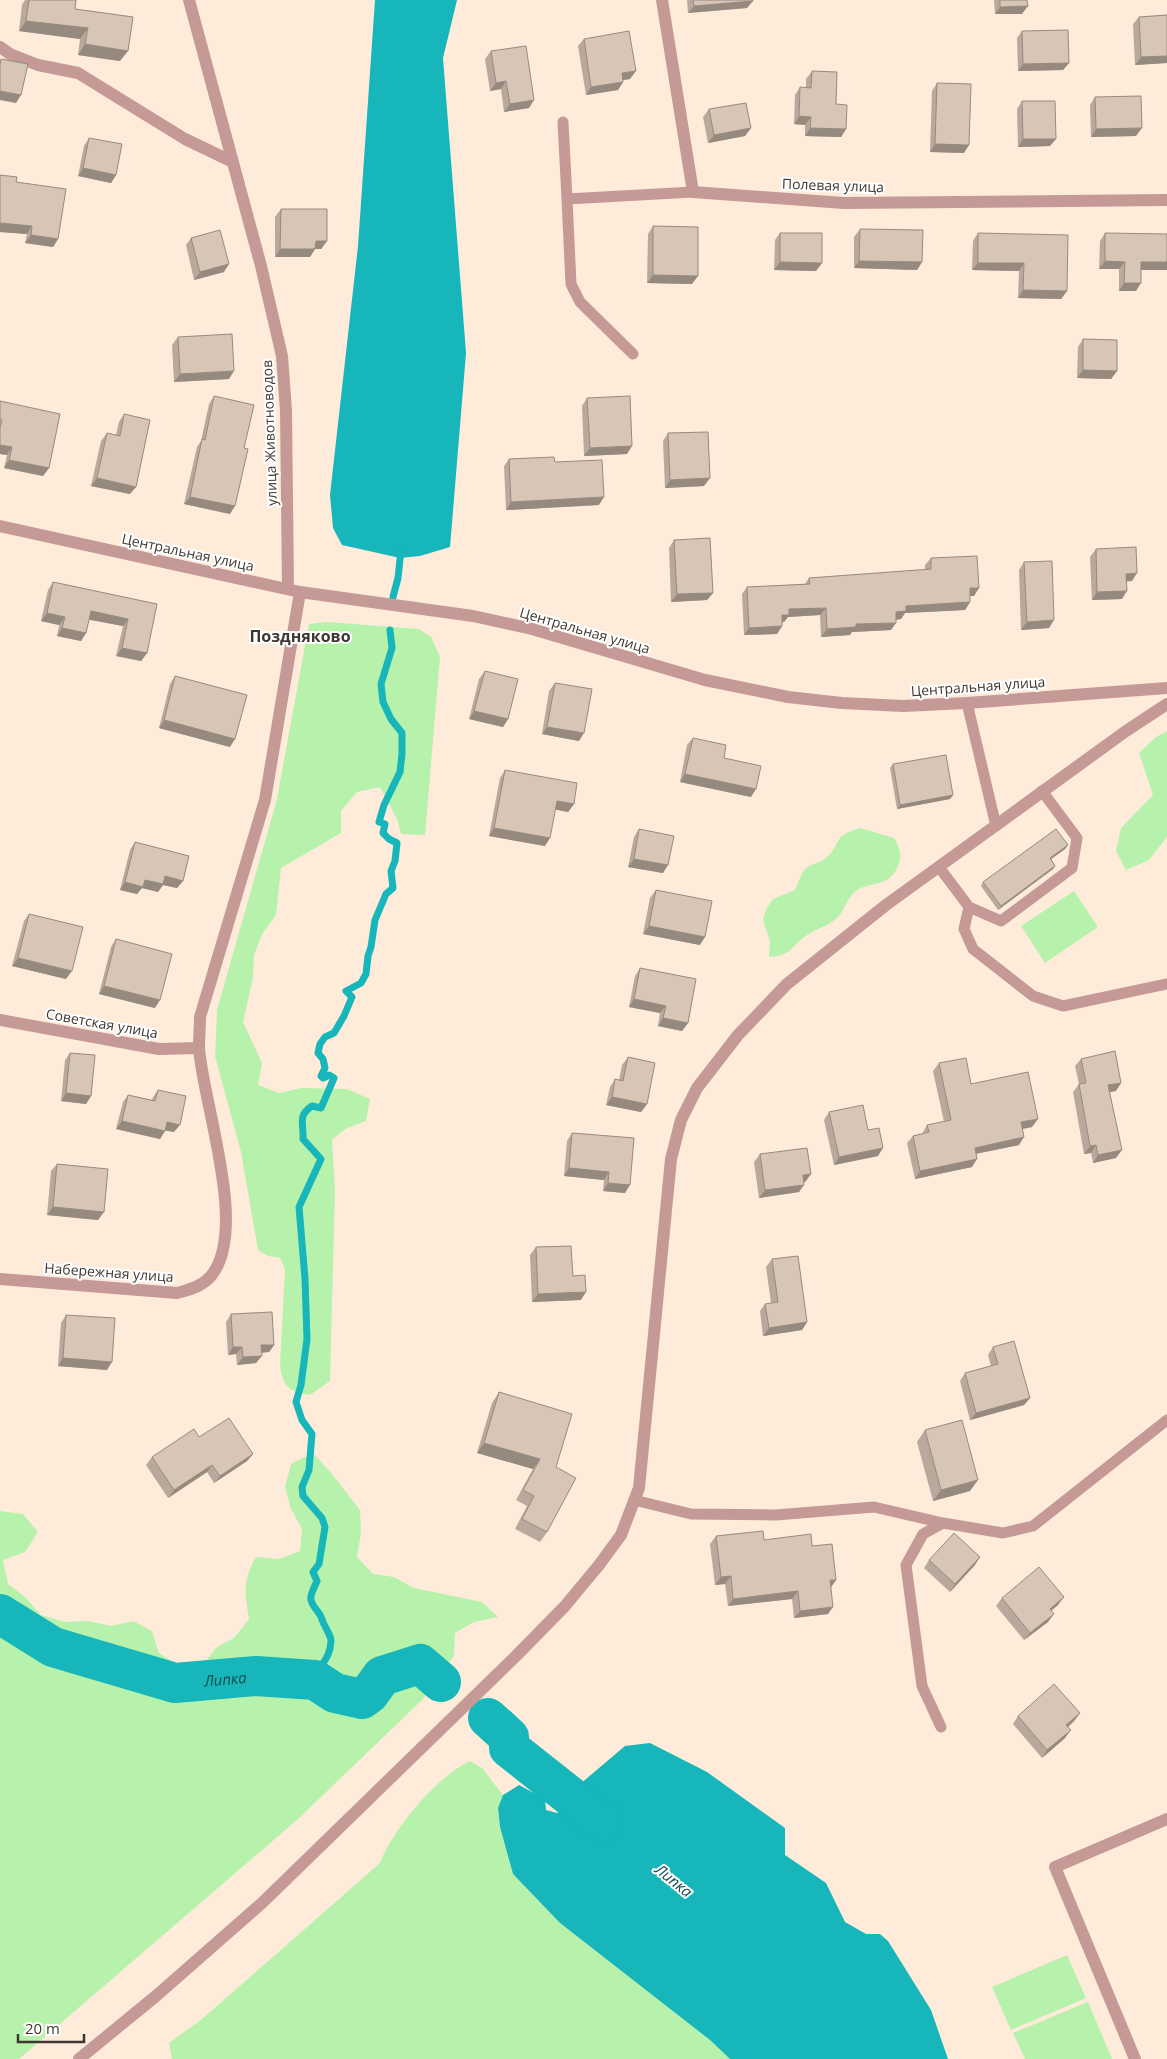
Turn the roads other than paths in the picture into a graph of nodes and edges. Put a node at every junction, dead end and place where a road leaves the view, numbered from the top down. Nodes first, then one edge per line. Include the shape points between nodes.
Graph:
1 (189, 0) edge
2 (662, 0) edge
3 (0, 47) edge
4 (563, 122) dead end
5 (233, 162) junction
6 (692, 192) junction
7 (566, 199) junction
8 (1167, 200) edge
9 (633, 354) dead end
10 (0, 526) edge
11 (294, 591) junction
12 (1167, 688) edge
13 (966, 703) junction
14 (1167, 704) edge
15 (1042, 791) junction
16 (996, 826) junction
17 (939, 867) junction
18 (969, 907) junction
19 (1167, 984) edge
20 (0, 1020) edge
21 (199, 1048) junction
22 (211, 1276) joint
23 (0, 1279) edge
24 (1167, 1420) edge
25 (634, 1500) junction
26 (943, 1523) junction
27 (941, 1727) dead end
28 (1167, 1819) edge
29 (79, 2059) edge
30 (1135, 2059) edge

1 - 5 street, улица Животноводов
2 - 6 street
3 - 5 street via 38,64 78,73 185,139
4 - 7 lane
5 - 11 street, улица Животноводов via 262,266 282,356
6 - 7 lane
6 - 8 street, Полевая улица via 844,203
7 - 9 lane via 571,284 580,302
10 - 11 street, Центральная улица
11 - 13 street, Центральная улица via 472,616 524,627 705,680 788,697 903,706
11 - 21 street, улица Животноводов via 265,800 200,1017
12 - 13 street, Центральная улица
13 - 16 lane
14 - 15 street
15 - 16 street
15 - 18 lane via 1077,838 1072,868 1000,921
16 - 17 street
17 - 18 lane
17 - 25 street via 787,984 738,1035 697,1088 681,1120 671,1159 639,1488
18 - 19 lane via 964,929 973,949 1033,996 1063,1006
20 - 21 street, Советская улица via 159,1049
21 - 22 street, улица Животноводов via 225,1195 221,1258
22 - 23 street, Набережная улица via 198,1287 177,1293
24 - 26 lane via 1033,1526 1003,1533
25 - 26 lane via 691,1514 776,1515 874,1507
25 - 29 street via 621,1535 599,1565 517,1655 262,1902
26 - 27 lane via 924,1534 906,1565 922,1686
28 - 30 street via 1055,1867

